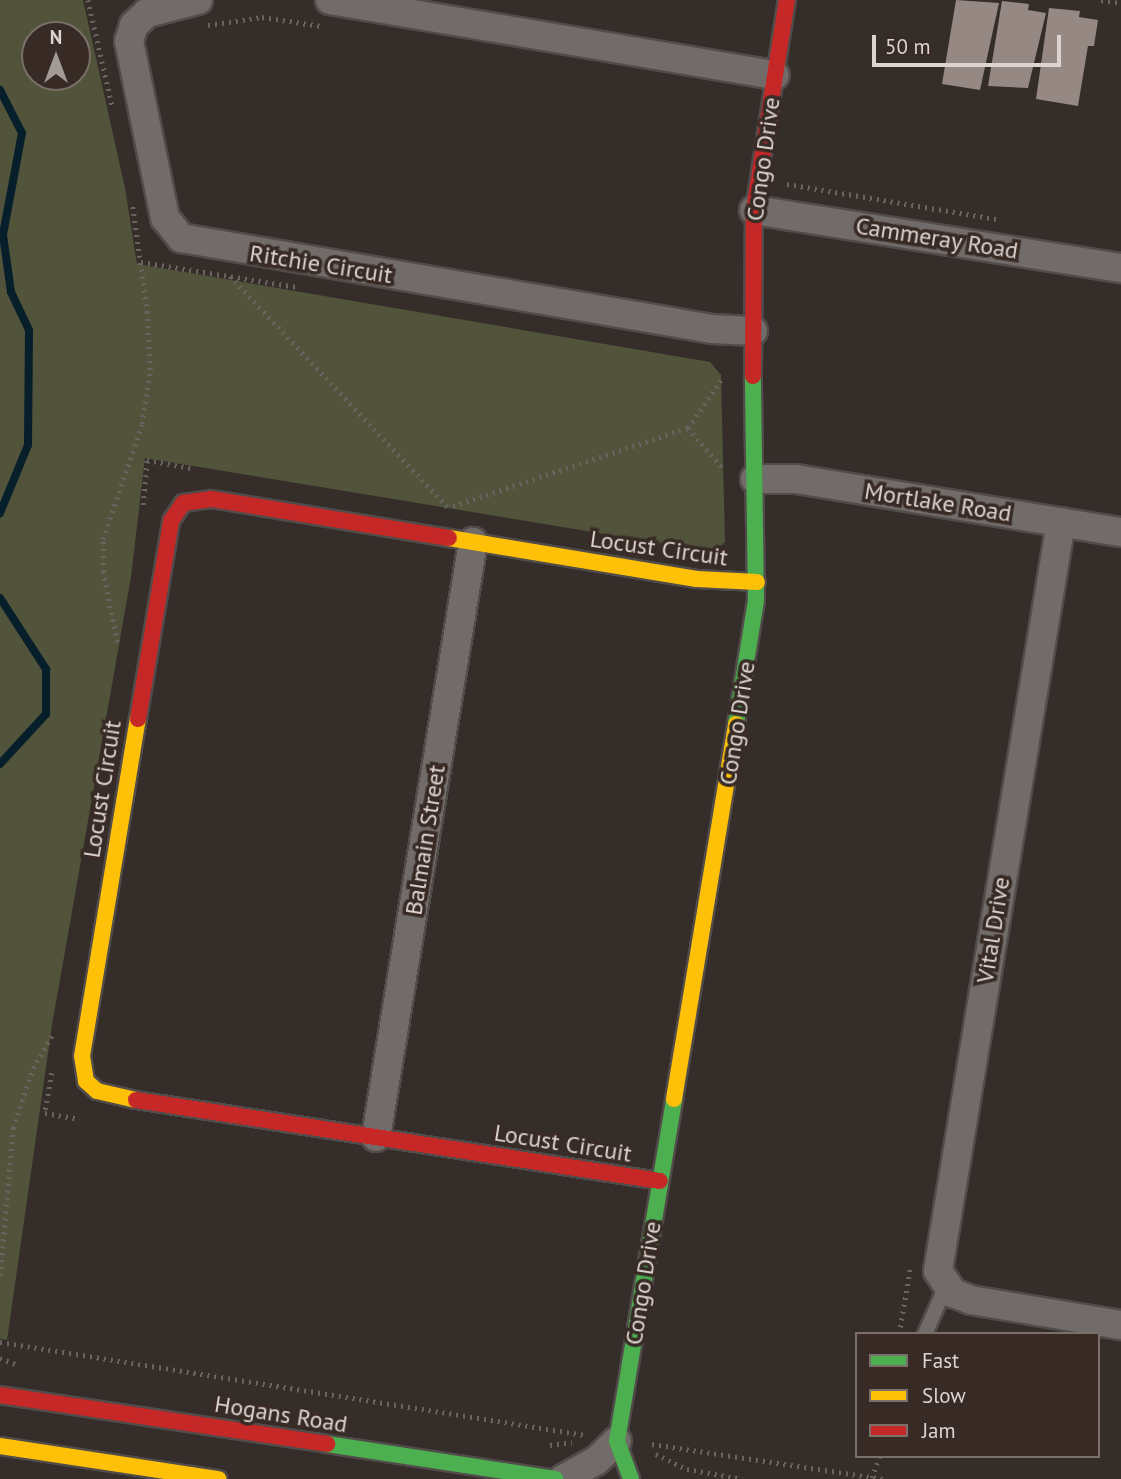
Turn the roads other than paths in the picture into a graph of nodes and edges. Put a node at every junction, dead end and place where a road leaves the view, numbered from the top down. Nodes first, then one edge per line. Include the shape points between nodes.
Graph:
1 (330, 0) edge
2 (787, 0) edge
3 (200, 13) edge
4 (775, 75) junction
5 (754, 209) junction
6 (1121, 268) edge
7 (753, 331) junction
8 (755, 480) junction
9 (1061, 522) junction
10 (1121, 532) edge
11 (460, 540) junction
12 (757, 582) junction
13 (376, 1137) junction
14 (660, 1181) junction
15 (946, 1286) junction
16 (1121, 1325) edge
17 (926, 1332) edge
18 (0, 1395) edge
19 (617, 1441) junction
20 (0, 1446) edge
21 (219, 1479) edge
22 (555, 1479) edge
23 (563, 1479) edge
24 (631, 1479) edge

1 - 4 street
2 - 4 street, Congo Drive
3 - 7 street, Ritchie Circuit via 147,13 134,24 129,41 165,218 181,238 712,328
4 - 5 street, Congo Drive
5 - 6 street, Cammeray Road
5 - 7 street, Congo Drive
7 - 8 street, Congo Drive
8 - 9 street, Mortlake Road via 796,479
8 - 12 street, Congo Drive
9 - 10 street, Mortlake Road
9 - 15 street, Vital Drive via 939,1260
11 - 12 street, Locust Circuit via 715,582
11 - 13 street, Balmain Street
11 - 13 street, Locust Circuit via 211,499 191,500 177,508 169,533 82,1056 86,1081 103,1094
12 - 14 street, Congo Drive
13 - 14 street, Locust Circuit
14 - 19 street, Congo Drive
15 - 16 street via 971,1300
15 - 17 lane
18 - 22 street, Hogans Road
19 - 23 street via 596,1461
19 - 24 street, Congo Drive
20 - 21 street

